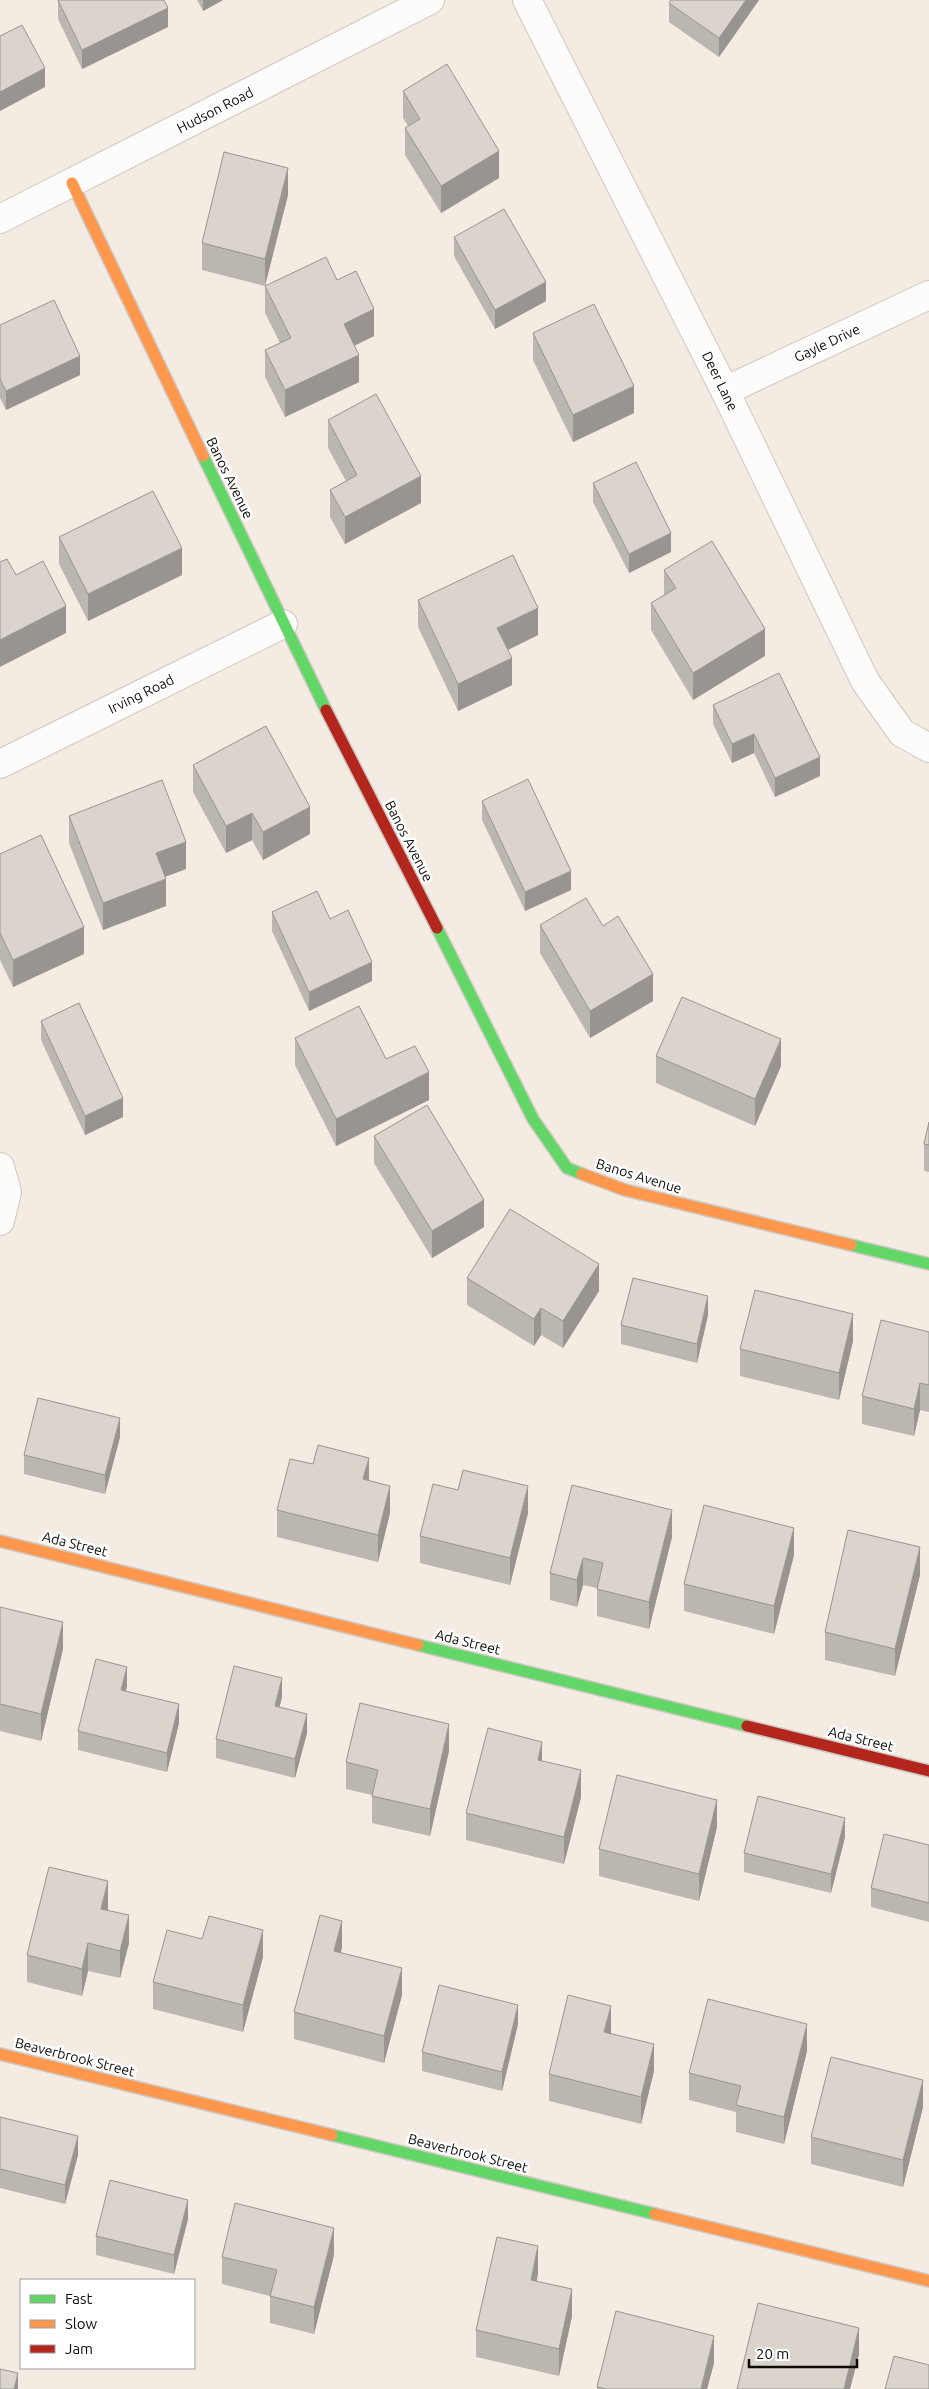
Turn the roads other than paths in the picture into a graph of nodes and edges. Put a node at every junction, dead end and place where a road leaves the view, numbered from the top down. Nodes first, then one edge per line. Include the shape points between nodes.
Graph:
1 (430, 0) edge
2 (527, 0) edge
3 (72, 183) junction
4 (0, 219) edge
5 (929, 295) edge
6 (726, 391) junction
7 (283, 624) junction
8 (929, 748) edge
9 (0, 764) edge
10 (0, 1167) edge
11 (0, 1221) edge
12 (929, 1264) edge
13 (0, 1541) edge
14 (929, 1771) edge
15 (0, 2054) edge
16 (929, 2281) edge

1 - 3 street, Hudson Road
2 - 6 street, Deer Lane
3 - 4 street, Hudson Road
3 - 7 street, Banos Avenue
5 - 6 street, Gayle Drive
6 - 8 street, Deer Lane via 865,681 902,733
7 - 9 street, Irving Road
7 - 12 street, Banos Avenue via 533,1119 567,1168 625,1190
10 - 11 street via 7,1192
13 - 14 street, Ada Street
15 - 16 street, Beaverbrook Street

